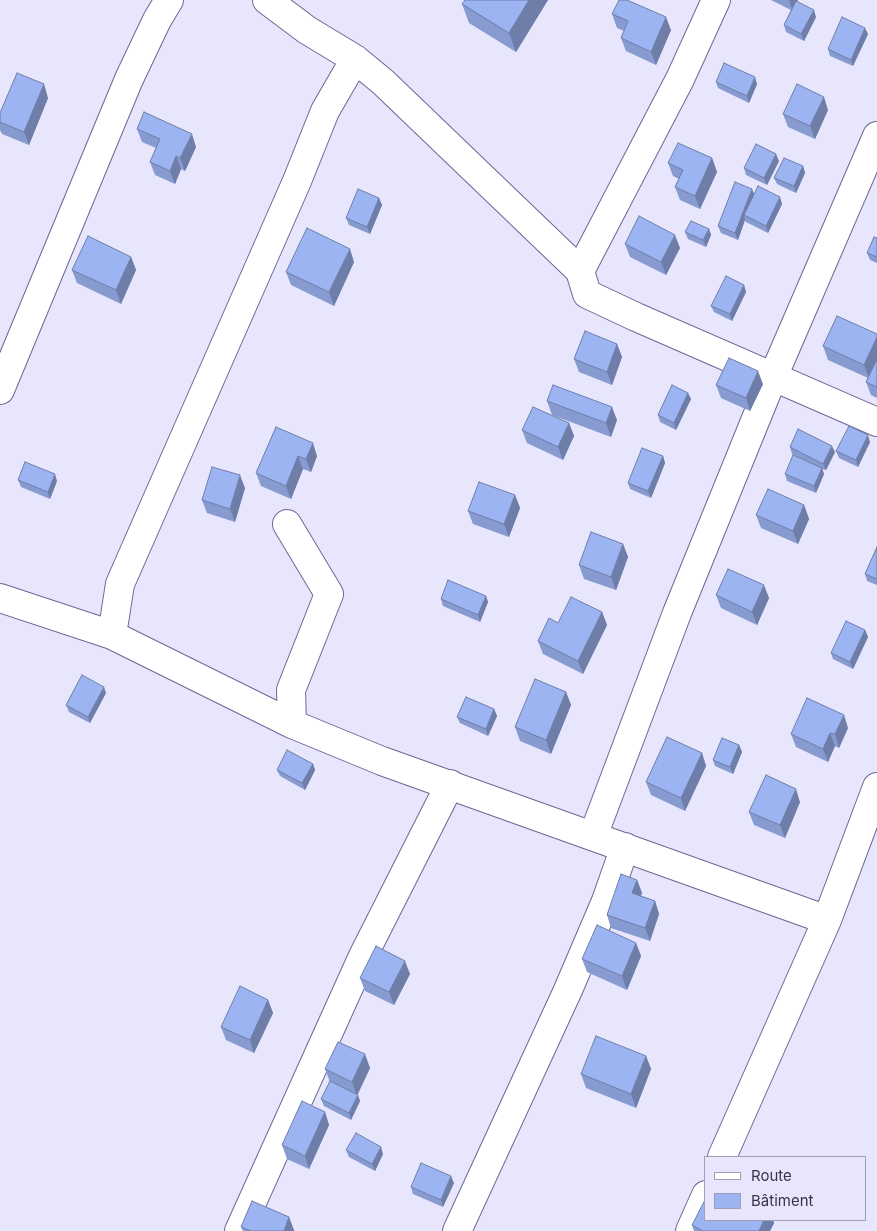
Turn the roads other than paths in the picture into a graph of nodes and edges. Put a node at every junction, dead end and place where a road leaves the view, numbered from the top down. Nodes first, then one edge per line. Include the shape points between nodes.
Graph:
1 (169, 0) edge
2 (267, 0) edge
3 (716, 0) edge
4 (355, 59) junction
5 (877, 136) edge
6 (580, 271) junction
7 (773, 377) junction
8 (0, 390) edge
9 (877, 422) edge
10 (287, 524) dead end
11 (0, 598) edge
12 (112, 635) junction
13 (292, 724) junction
14 (450, 784) junction
15 (877, 787) edge
16 (593, 836) junction
17 (625, 847) junction
18 (827, 920) junction
19 (722, 1156) edge
20 (704, 1200) edge
21 (239, 1231) edge
22 (457, 1231) edge
23 (690, 1231) edge

1 - 8 street via 129,79
2 - 4 street via 306,30
3 - 6 street via 680,79
4 - 6 street
4 - 12 street via 325,111 120,584
5 - 7 street
6 - 7 street via 587,294
7 - 9 street
7 - 16 street via 677,613
10 - 13 street via 329,594 291,690
11 - 12 street
12 - 13 street
13 - 14 street via 382,761
14 - 16 street
14 - 21 street via 363,956
15 - 18 street
16 - 17 street
17 - 18 street
17 - 22 street via 568,990
18 - 19 street
20 - 23 street

